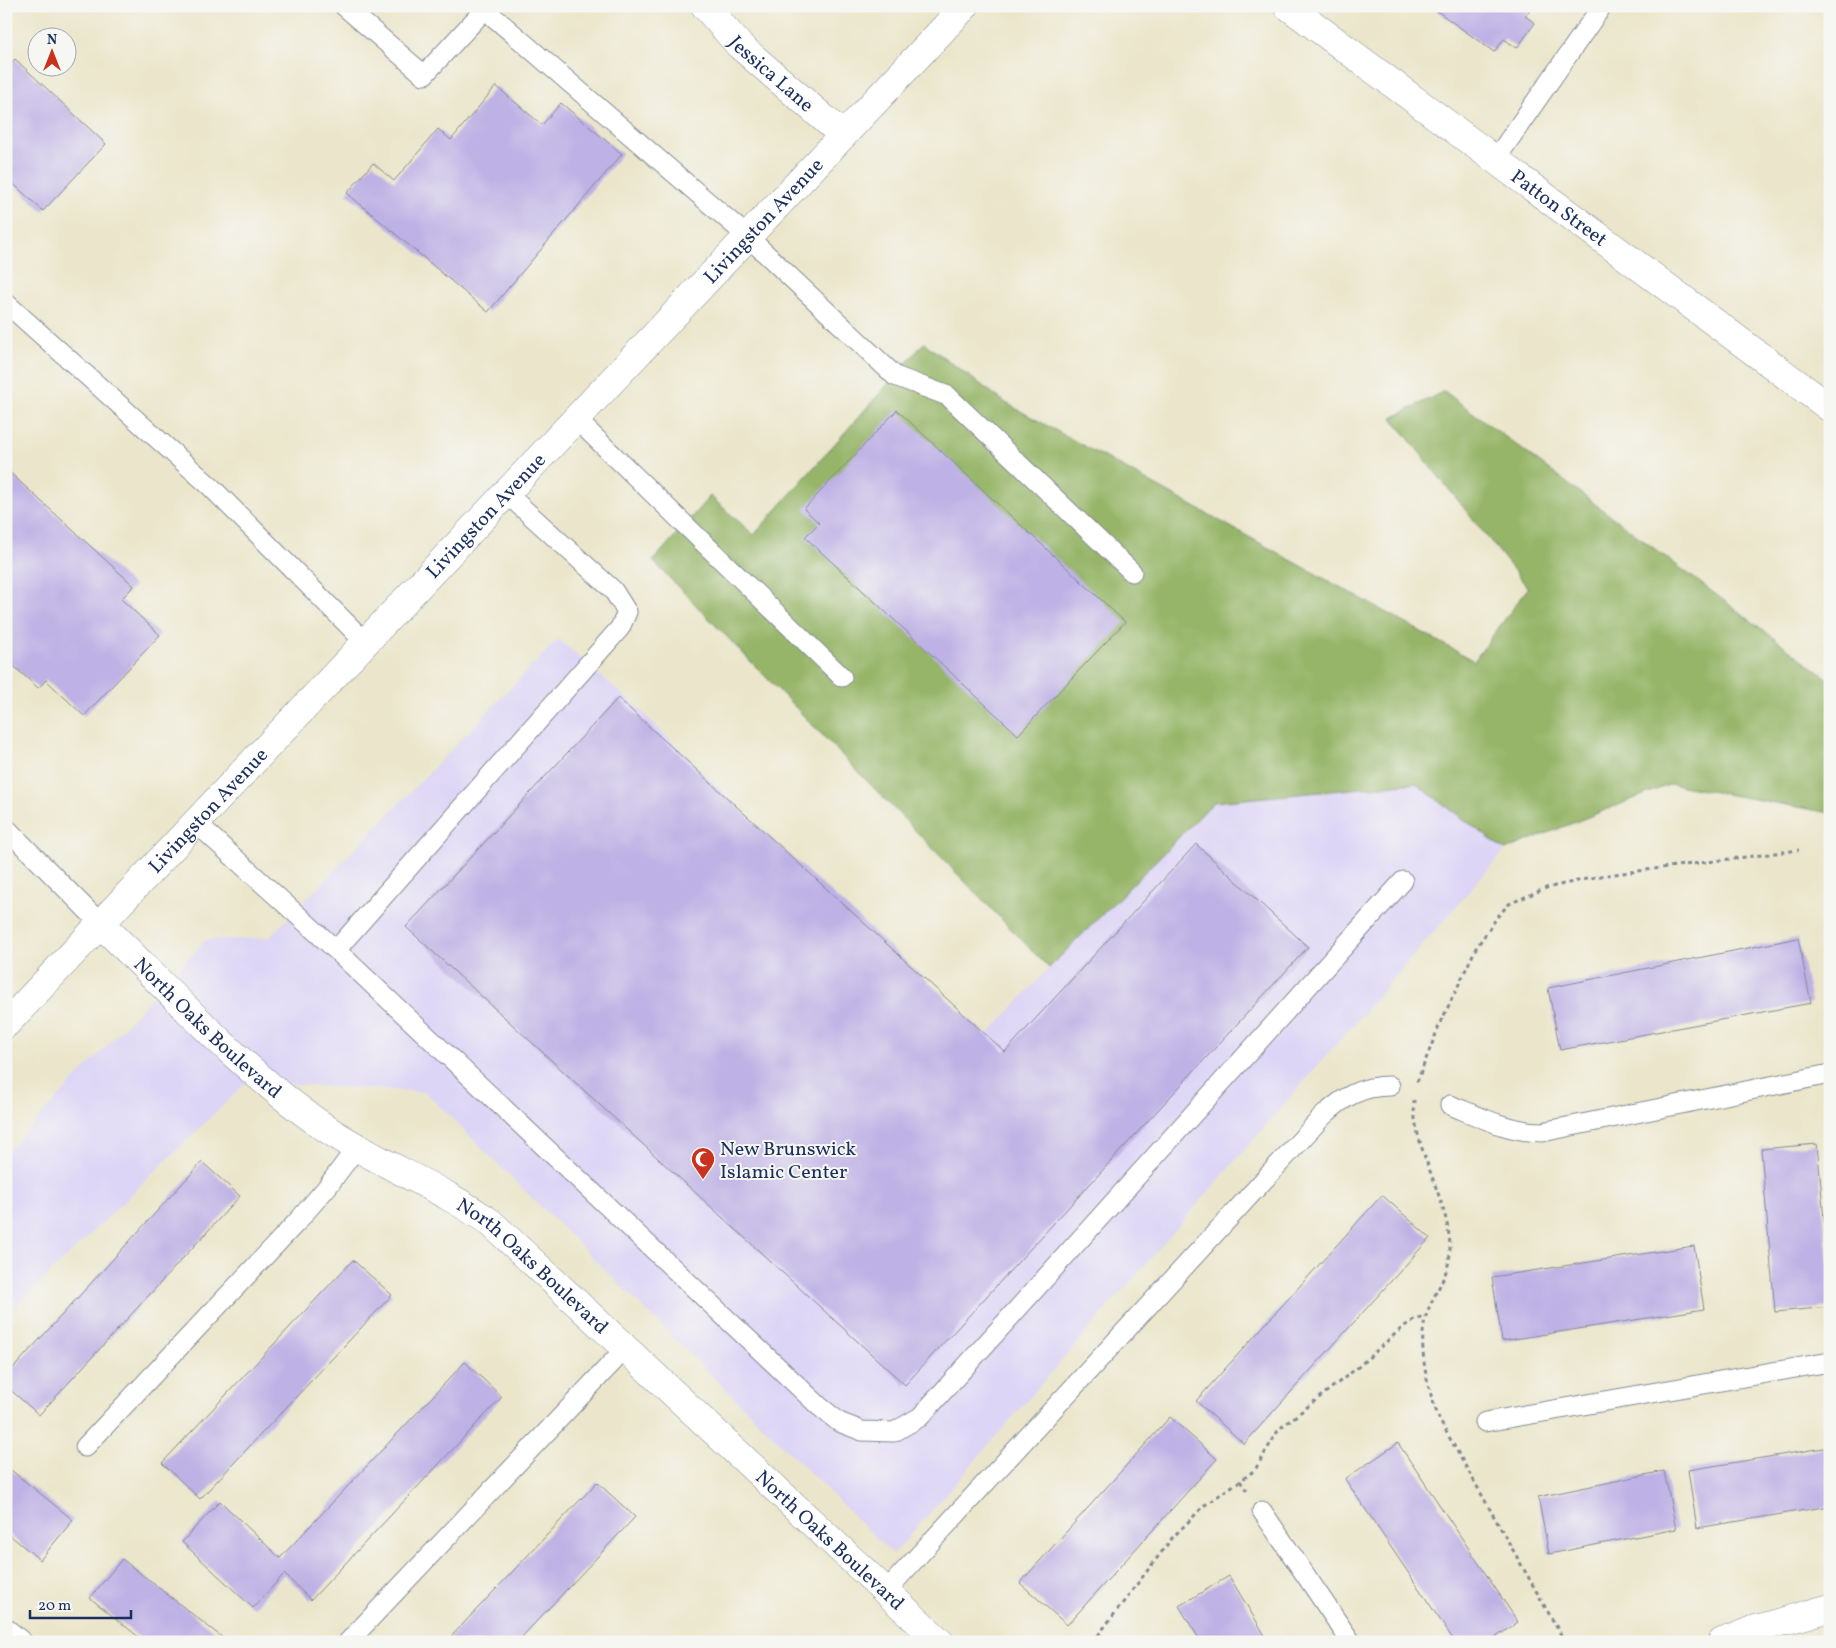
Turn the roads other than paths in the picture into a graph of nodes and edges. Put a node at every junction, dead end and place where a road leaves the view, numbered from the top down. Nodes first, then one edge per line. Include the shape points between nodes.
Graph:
1 (344, 6) edge
2 (705, 6) edge
3 (965, 6) edge
4 (1288, 6) edge
5 (1602, 6) edge
6 (483, 8) edge
7 (843, 135) junction
8 (1495, 160) junction
9 (747, 236) junction
10 (6, 303) edge
11 (1830, 408) edge
12 (576, 419) junction
13 (506, 492) junction
14 (1132, 572) dead end
15 (365, 642) junction
16 (842, 677) dead end
17 (196, 823) junction
18 (6, 828) edge
19 (1403, 880) dead end
20 (101, 924) junction
21 (336, 950) junction
22 (6, 1024) edge
23 (1830, 1074) edge
24 (1390, 1086) road end
25 (1450, 1105) dead end
26 (357, 1147) junction
27 (626, 1348) junction
28 (1830, 1362) edge
29 (1485, 1422) dead end
30 (85, 1447) dead end
31 (1262, 1511) dead end
32 (885, 1592) junction
33 (1830, 1608) edge
34 (6, 1628) edge
35 (938, 1641) edge
36 (22, 1642) edge
37 (348, 1642) edge
38 (1351, 1642) edge
39 (1722, 1642) edge

1 - 6 lane via 424,75
2 - 7 street, Jessica Lane via 739,45
3 - 7 street, Livingston Avenue
4 - 8 street, Patton Street
5 - 8 lane
6 - 9 lane
7 - 9 street, Livingston Avenue
8 - 11 street, Patton Street
9 - 12 street, Livingston Avenue
9 - 14 lane via 895,376 948,396
10 - 15 lane via 211,487
12 - 13 street, Livingston Avenue
12 - 16 lane
13 - 15 street, Livingston Avenue
13 - 21 lane via 613,590 627,612 620,628
15 - 17 street, Livingston Avenue
17 - 20 street, Livingston Avenue
17 - 21 lane
18 - 20 lane
19 - 21 lane via 920,1417 894,1432 862,1431 839,1422 818,1406
20 - 22 street, Livingston Avenue
20 - 26 street, North Oaks Boulevard via 256,1074 326,1128
23 - 25 lane via 1542,1132 1508,1128
24 - 32 lane via 1354,1092 1322,1117
26 - 27 street, North Oaks Boulevard via 465,1205 491,1223
26 - 30 lane via 296,1223
27 - 32 street, North Oaks Boulevard
27 - 37 lane
28 - 29 lane
31 - 38 lane
32 - 35 street, North Oaks Boulevard
33 - 39 street
34 - 36 lane

